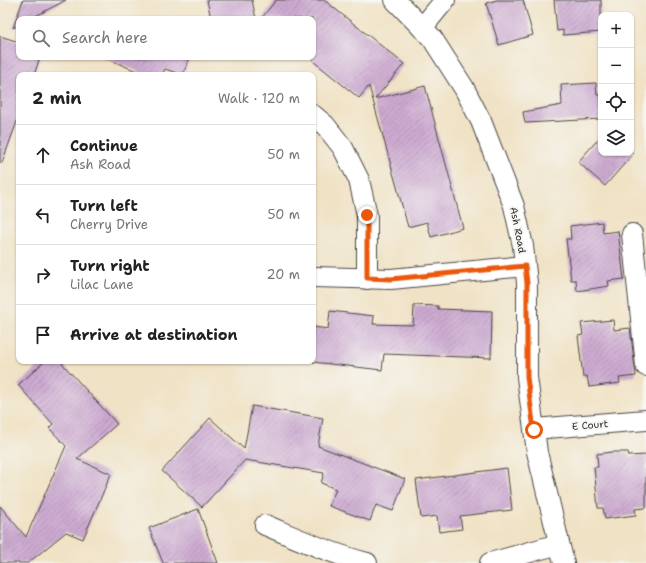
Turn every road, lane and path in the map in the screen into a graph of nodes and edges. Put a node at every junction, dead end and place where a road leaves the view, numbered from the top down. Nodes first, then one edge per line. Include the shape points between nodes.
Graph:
1 (395, 0) edge
2 (446, 0) edge
3 (422, 28) junction
4 (316, 118) edge
5 (632, 234) dead end
6 (525, 266) junction
7 (316, 278) edge
8 (367, 278) junction
9 (643, 316) edge
10 (646, 366) edge
11 (646, 420) edge
12 (534, 430) junction
13 (265, 525) dead end
14 (562, 554) edge
15 (367, 563) edge
16 (490, 563) edge

1 - 3 street, Ash Road
2 - 3 street
3 - 6 street, Ash Road via 432,38 464,88 481,121 514,206
4 - 8 street via 343,148 359,180 367,215
5 - 9 street
6 - 8 street via 391,279
6 - 12 street, Ash Road via 527,377
7 - 8 street
9 - 10 street
11 - 12 street, E Court
12 - 14 street, Ash Road
13 - 15 street via 302,541
14 - 16 street

